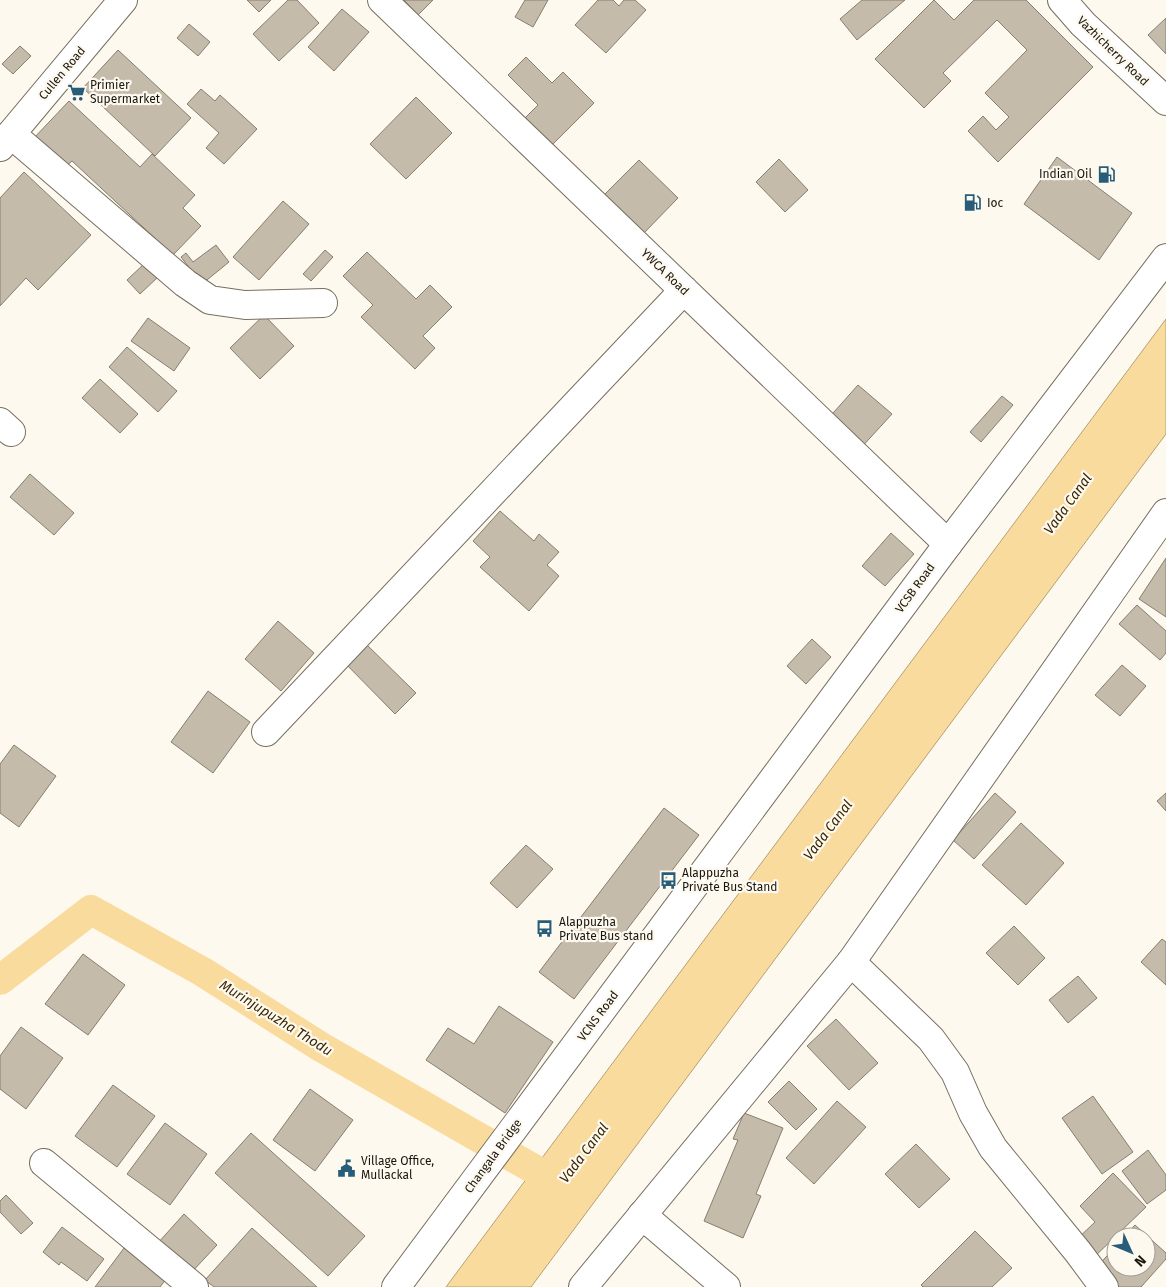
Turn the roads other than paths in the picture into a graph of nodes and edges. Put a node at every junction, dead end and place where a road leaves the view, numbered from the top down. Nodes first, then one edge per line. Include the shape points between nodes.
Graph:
1 (124, 0) edge
2 (382, 0) edge
3 (1062, 0) edge
4 (1166, 101) edge
5 (5, 141) edge
6 (1166, 258) edge
7 (684, 290) junction
8 (323, 303) dead end
9 (1166, 513) edge
10 (948, 544) junction
11 (266, 732) dead end
12 (668, 921) joint
13 (851, 962) junction
14 (526, 1110) joint
15 (44, 1163) dead end
16 (642, 1215) junction
17 (194, 1287) edge
18 (396, 1287) edge
19 (583, 1287) edge
20 (726, 1287) edge
21 (1104, 1287) edge

1 - 5 main road, Cullen Road
2 - 7 main road, YWCA Road
3 - 4 main road, Vazhicherry Road via 1083,24
5 - 8 main road via 210,300 245,305
6 - 10 main road, VCSB Road
7 - 10 main road, YWCA Road
7 - 11 main road
9 - 13 main road
10 - 12 main road, VCSB Road
12 - 14 main road, VCNS Road
13 - 16 main road
13 - 21 main road via 932,1039 955,1072 993,1148
14 - 18 main road, Changala Bridge
15 - 17 main road
16 - 19 main road
16 - 20 main road

